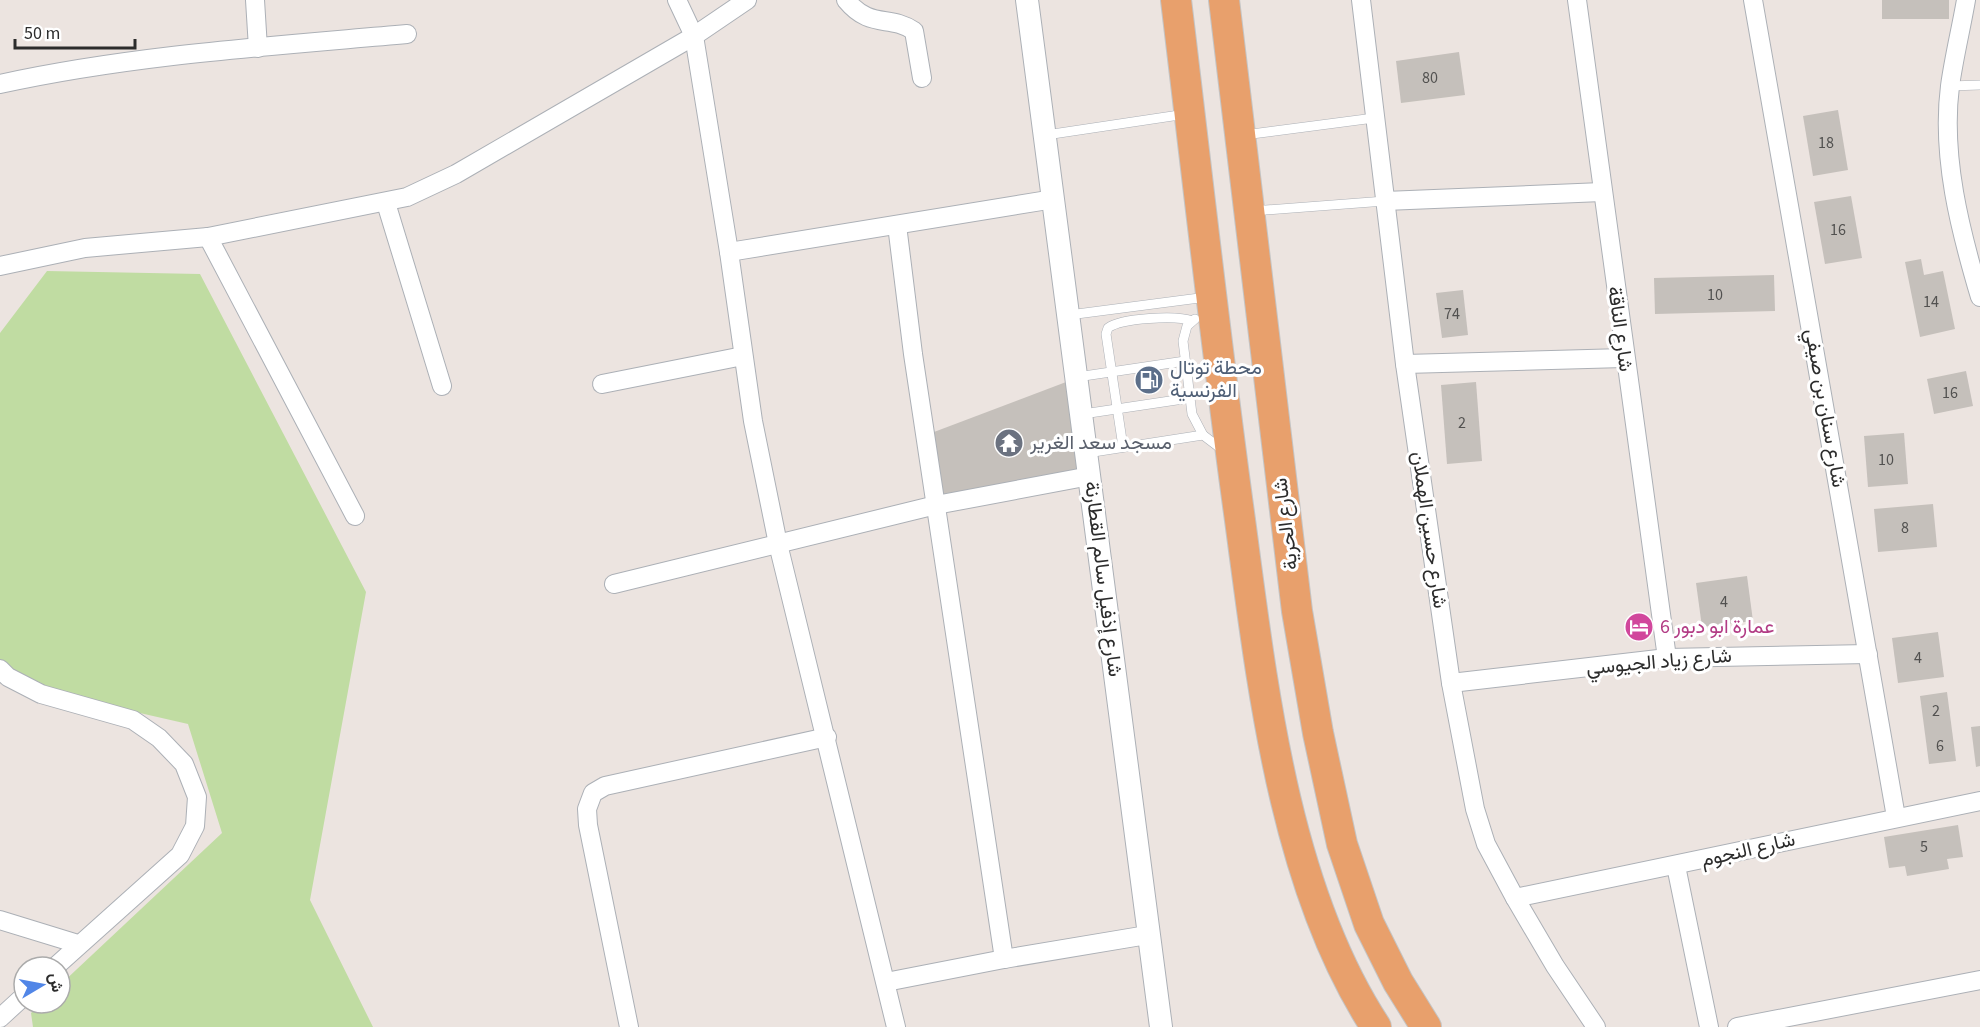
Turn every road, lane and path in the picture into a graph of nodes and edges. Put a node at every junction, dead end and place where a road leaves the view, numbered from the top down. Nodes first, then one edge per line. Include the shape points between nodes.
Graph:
1 (255, 0) edge
2 (677, 0) edge
3 (747, 0) edge
4 (846, 0) edge
5 (1027, 0) edge
6 (1176, 0) edge
7 (1224, 0) edge
8 (1361, 0) edge
9 (1577, 0) edge
10 (1753, 0) edge
11 (1966, 0) edge
12 (408, 34) dead end
13 (694, 36) junction
14 (258, 48) junction
15 (922, 78) dead end
16 (0, 84) edge
17 (1980, 85) edge
18 (1950, 86) junction
19 (1190, 113) junction
20 (1374, 118) junction
21 (1046, 135) junction
22 (1241, 135) junction
23 (1602, 192) junction
24 (1054, 200) junction
25 (1384, 201) junction
26 (386, 203) junction
27 (1250, 212) junction
28 (897, 225) junction
29 (208, 237) junction
30 (729, 252) junction
31 (0, 266) edge
32 (1980, 297) edge
33 (1206, 307) junction
34 (1070, 315) junction
35 (743, 356) junction
36 (1624, 358) junction
37 (1185, 361) junction
38 (1405, 363) junction
39 (1112, 372) junction
40 (1077, 377) junction
41 (602, 384) dead end
42 (442, 386) dead end
43 (1190, 398) junction
44 (1117, 409) junction
45 (1083, 414) junction
46 (1203, 435) junction
47 (1123, 447) junction
48 (1087, 453) junction
49 (1231, 454) junction
50 (1089, 476) junction
51 (936, 505) junction
52 (355, 516) dead end
53 (778, 544) junction
54 (614, 584) dead end
55 (1869, 654) junction
56 (1667, 658) junction
57 (0, 669) edge
58 (1451, 683) junction
59 (826, 737) junction
60 (1980, 801) edge
61 (1896, 817) junction
62 (1676, 866) junction
63 (1515, 898) junction
64 (0, 920) edge
65 (1147, 935) junction
66 (78, 944) junction
67 (67, 955) edge
68 (1004, 959) junction
69 (1980, 980) edge
70 (1153, 981) junction
71 (886, 982) junction
72 (12, 1007) edge
73 (0, 1018) edge
74 (629, 1027) edge
75 (896, 1027) edge
76 (1149, 1027) edge
77 (1161, 1027) edge
78 (1376, 1027) edge
79 (1426, 1027) edge
80 (1596, 1027) edge
81 (1709, 1027) edge
82 (1737, 1027) edge

1 - 14 street
2 - 13 street
3 - 13 street
4 - 15 street via 868,19 914,31
5 - 21 street, شارع إذفيل سالم القطارنة
6 - 19 highway
7 - 22 highway, شارع الحرية
8 - 20 street, شارع حسين الهملان
9 - 23 street, شارع الناقة
10 - 55 street, شارع سنان بن صيفي
11 - 18 street
12 - 14 street
13 - 26 street via 456,174
13 - 30 street
14 - 16 street via 34,76
17 - 18 lane
18 - 32 street via 1947,144
19 - 21 lane
19 - 33 highway
20 - 22 lane
20 - 25 street, شارع حسين الهملان
21 - 24 street, شارع إذفيل سالم القطارنة
22 - 27 highway, شارع الحرية
23 - 25 street
23 - 36 street, شارع الناقة
24 - 28 street
24 - 34 street, شارع إذفيل سالم القطارنة
25 - 27 lane
25 - 38 street, شارع حسين الهملان
26 - 29 street
26 - 42 street
27 - 79 highway, شارع الحرية via 1297,611 1318,733 1342,844 1370,924 1398,982
28 - 30 street
28 - 51 street
29 - 31 street via 85,248
29 - 52 street
30 - 35 street
33 - 34 lane
33 - 37 lane via 1184,333
33 - 39 lane via 1172,317 1111,326 1106,334
33 - 49 highway
34 - 40 street, شارع إذفيل سالم القطارنة
35 - 41 street
35 - 53 street
36 - 38 street
36 - 56 street, شارع الناقة
37 - 39 lane
37 - 43 lane
38 - 58 street, شارع حسين الهملان
39 - 40 lane
39 - 44 lane
40 - 45 street, شارع إذفيل سالم القطارنة
43 - 44 lane
43 - 46 lane via 1194,423
44 - 45 lane
44 - 47 lane
45 - 48 street, شارع إذفيل سالم القطارنة
46 - 47 lane
46 - 49 lane via 1215,447
47 - 48 lane
48 - 50 street, شارع إذفيل سالم القطارنة
49 - 78 highway via 1256,636 1282,781 1329,942
50 - 51 street
50 - 65 street, شارع إذفيل سالم القطارنة
51 - 53 street
51 - 68 street
53 - 54 street
53 - 59 street
55 - 56 street, شارع زياد الجيوسي
55 - 61 street, شارع سنان بن صيفي
56 - 58 street, شارع زياد الجيوسي
57 - 66 street via 41,694 133,720 159,738 184,764 198,797 195,826 180,855
58 - 63 street, شارع حسين الهملان via 1475,809 1486,844
59 - 71 street
59 - 74 street via 605,786 593,793 587,809 588,825
60 - 61 street, شارع النجوم
61 - 62 street, شارع النجوم
62 - 63 street, شارع النجوم
62 - 81 street
63 - 80 street, شارع حسين الهملان
64 - 66 street
65 - 68 street
65 - 70 street, شارع إذفيل سالم القطارنة
66 - 67 street
68 - 71 street
69 - 82 street
70 - 76 street, شارع إذفيل سالم القطارنة
70 - 77 street, شارع إذفيل سالم القطارنة
71 - 75 street
72 - 73 street

